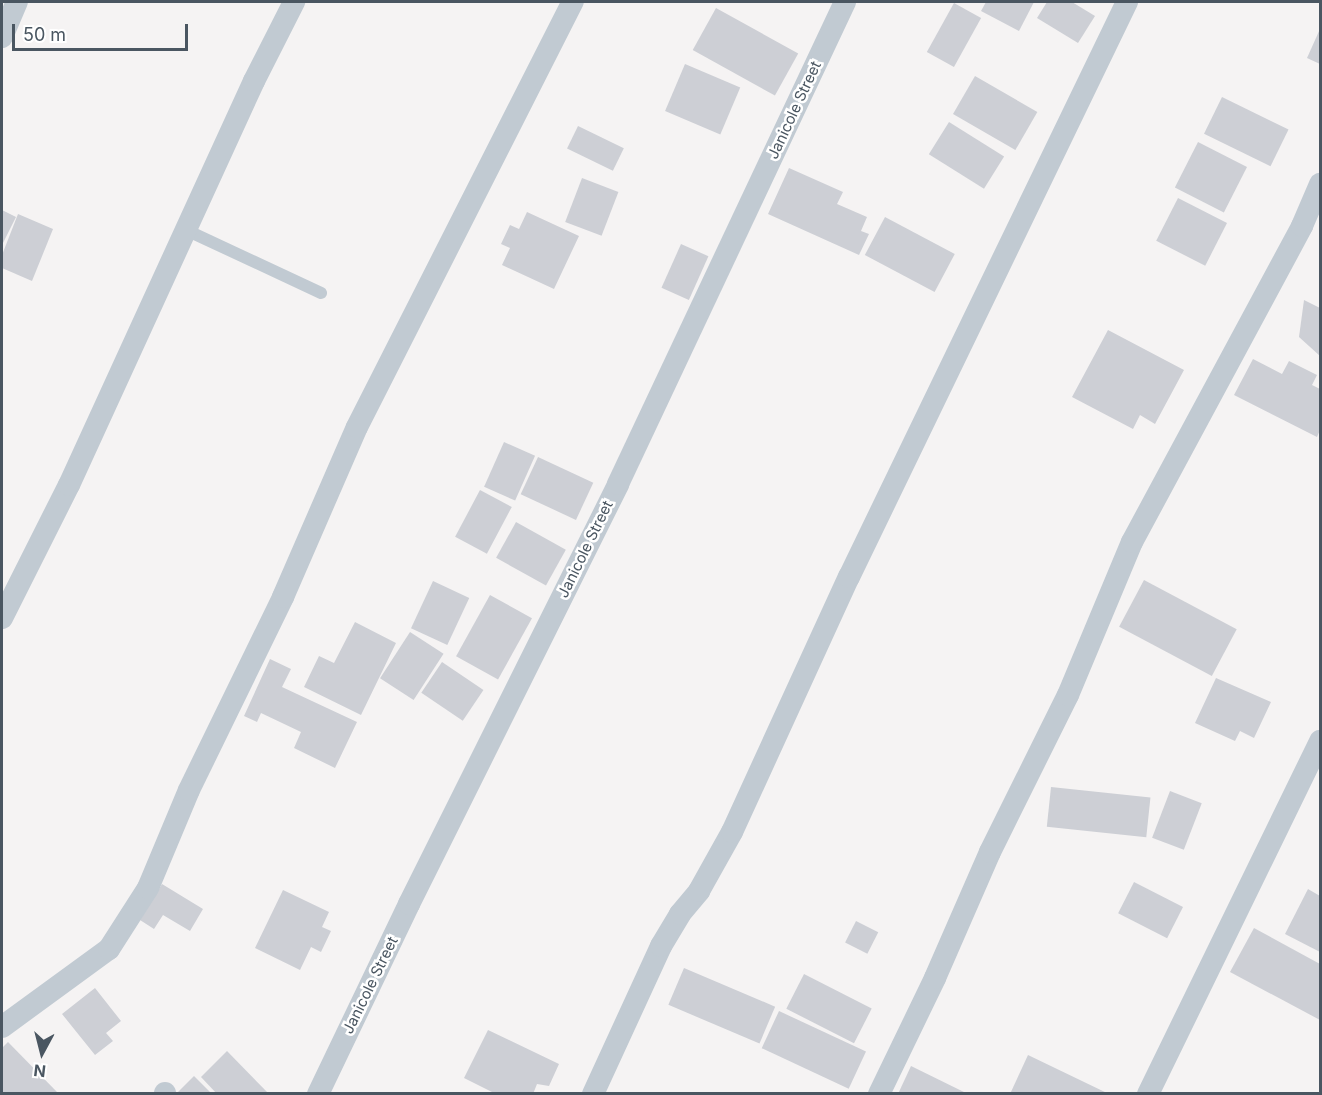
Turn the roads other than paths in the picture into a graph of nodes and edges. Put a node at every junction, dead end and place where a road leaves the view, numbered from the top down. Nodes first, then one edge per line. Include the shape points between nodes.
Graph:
1 (17, 2) edge
2 (294, 2) edge
3 (573, 2) edge
4 (845, 2) edge
5 (1127, 2) edge
6 (2, 37) edge
7 (1320, 184) edge
8 (186, 230) junction
9 (321, 293) dead end
10 (2, 618) edge
11 (1320, 741) edge
12 (2, 1027) edge
13 (318, 1094) edge
14 (593, 1094) edge
15 (879, 1094) edge
16 (1148, 1094) edge

1 - 6 street
2 - 8 street
3 - 12 street via 357,427 283,597 189,790 148,888 109,949
4 - 13 street, Janicole Street via 618,484
5 - 14 street via 849,577 732,832 699,891 661,946
7 - 15 street via 1302,226 1132,542 1068,695 990,852
8 - 9 lane
8 - 10 street via 69,485
11 - 16 street

